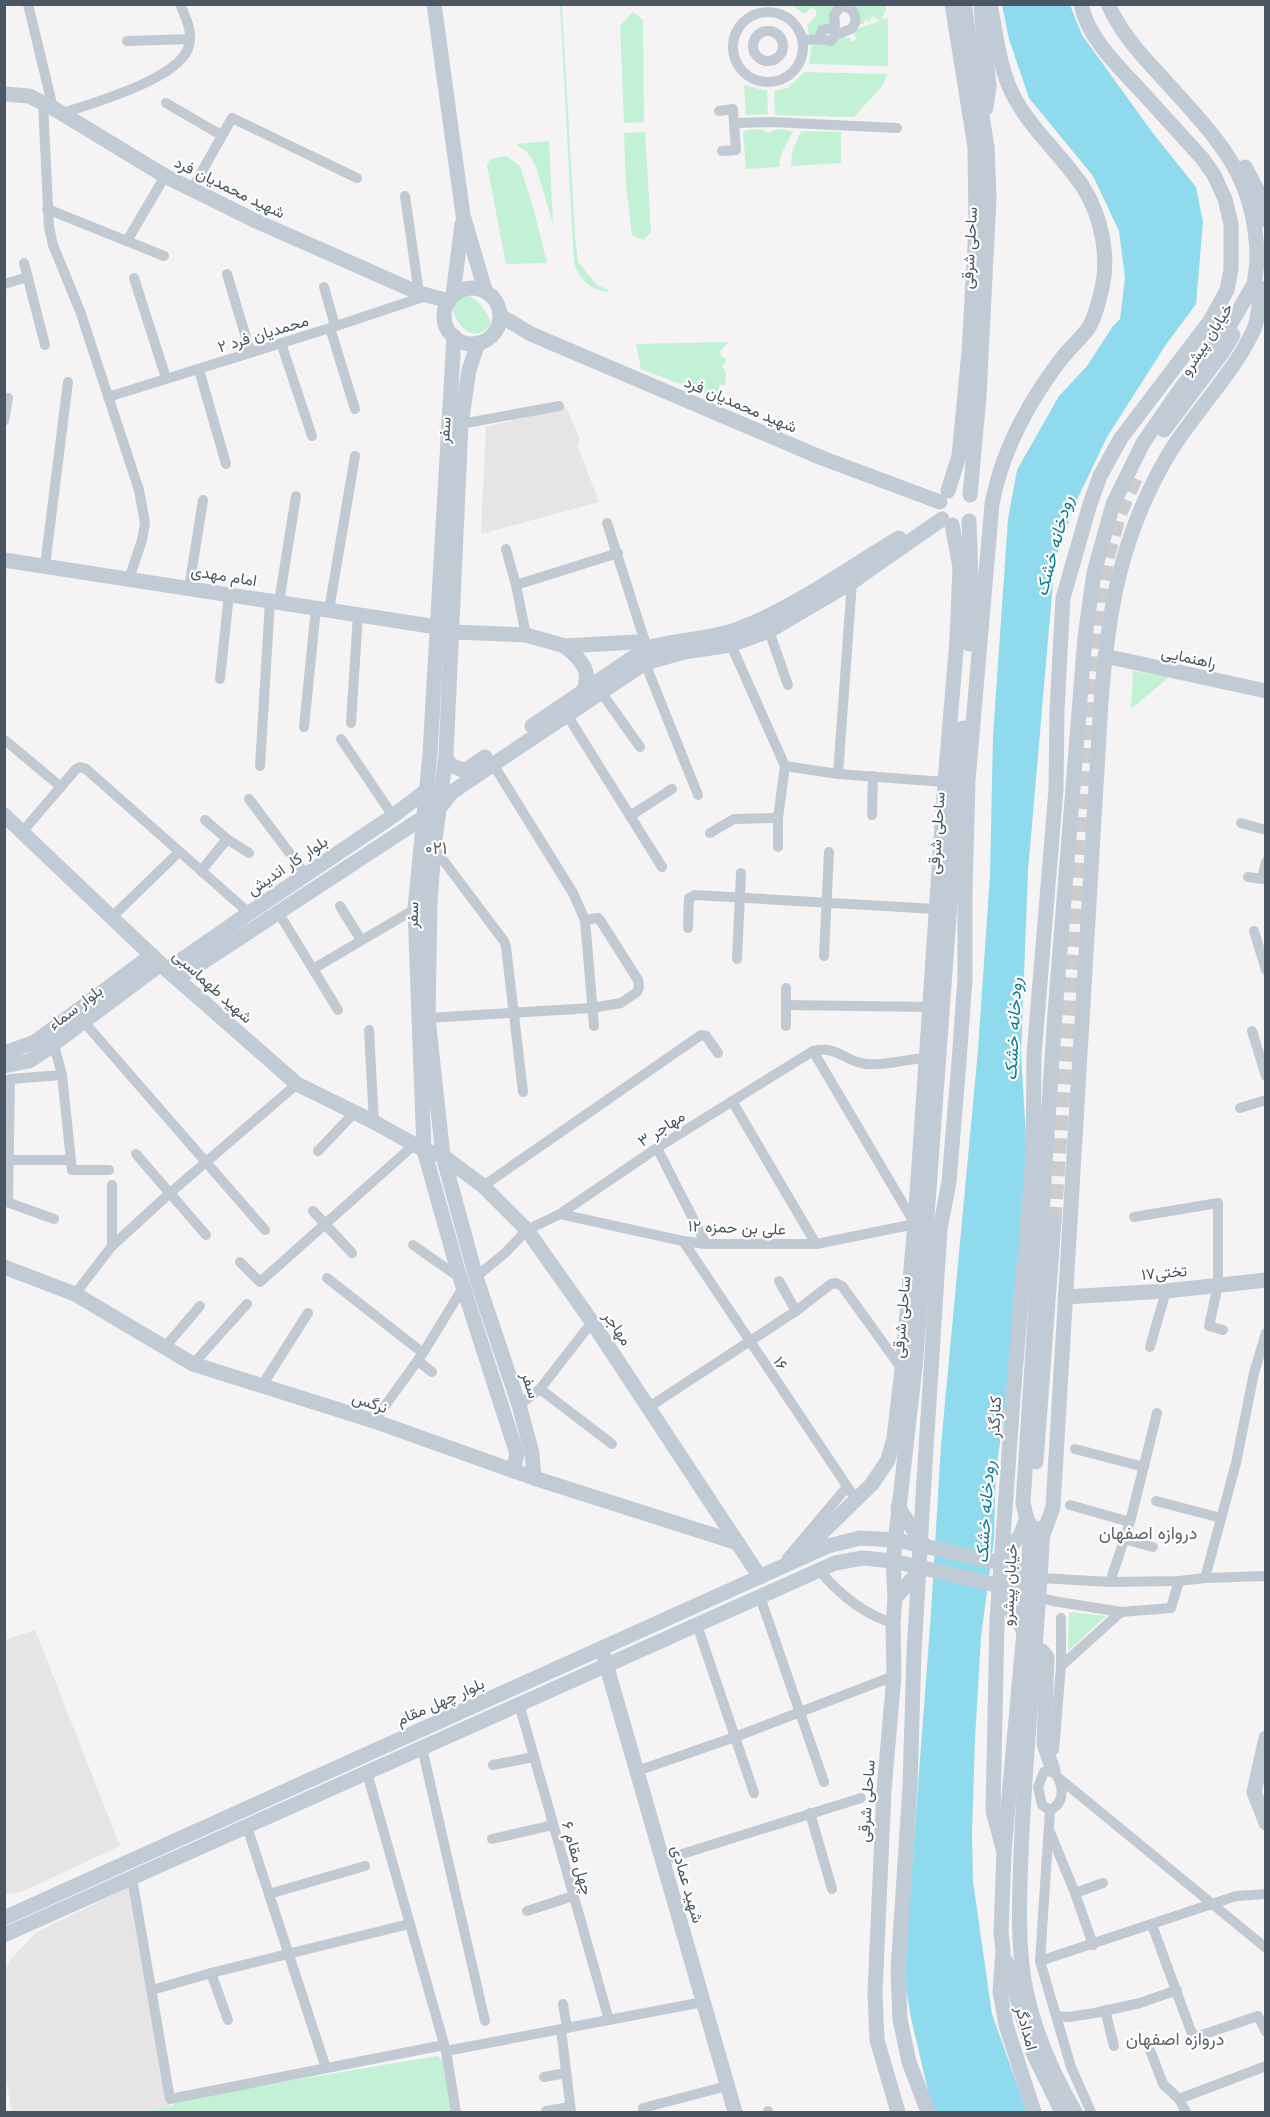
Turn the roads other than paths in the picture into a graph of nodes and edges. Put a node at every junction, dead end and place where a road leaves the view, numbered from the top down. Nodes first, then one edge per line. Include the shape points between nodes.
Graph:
1 (28, 4) edge
2 (180, 4) edge
3 (434, 4) edge
4 (952, 4) edge
5 (964, 4) edge
6 (981, 4) edge
7 (990, 4) edge
8 (1081, 4) edge
9 (1108, 4) edge
10 (1113, 4) edge
11 (190, 39) junction
12 (819, 39) dead end
13 (803, 40) junction
14 (127, 41) dead end
15 (4, 94) edge
16 (166, 103) dead end
17 (53, 108) junction
18 (719, 111) dead end
19 (984, 120) junction
20 (734, 123) junction
21 (897, 128) dead end
22 (221, 135) junction
23 (722, 151) dead end
24 (165, 176) junction
25 (357, 178) dead end
26 (192, 189) junction
27 (405, 196) dead end
28 (47, 209) junction
29 (463, 215) junction
30 (1266, 220) edge
31 (127, 241) junction
32 (164, 256) dead end
33 (24, 263) dead end
34 (1266, 269) edge
35 (227, 274) dead end
36 (28, 277) junction
37 (134, 278) dead end
38 (4, 284) edge
39 (324, 286) dead end
40 (1257, 287) junction
41 (485, 290) junction
42 (422, 294) junction
43 (451, 298) junction
44 (501, 316) junction
45 (332, 327) junction
46 (495, 333) junction
47 (531, 334) junction
48 (454, 336) junction
49 (281, 343) junction
50 (478, 343) junction
51 (45, 345) dead end
52 (250, 351) junction
53 (199, 370) junction
54 (166, 378) junction
55 (68, 382) dead end
56 (108, 397) junction
57 (8, 398) dead end
58 (559, 406) dead end
59 (355, 409) dead end
60 (4, 421) edge
61 (461, 424) junction
62 (312, 436) dead end
63 (355, 456) dead end
64 (226, 464) dead end
65 (1123, 483) junction
66 (1144, 483) junction
67 (970, 495) junction
68 (296, 496) dead end
69 (1115, 499) junction
70 (202, 500) dead end
71 (944, 510) junction
72 (1140, 511) junction
73 (969, 521) junction
74 (607, 523) dead end
75 (506, 549) dead end
76 (618, 553) junction
77 (4, 560) edge
78 (45, 566) junction
79 (129, 579) junction
80 (852, 582) junction
81 (516, 585) junction
82 (189, 588) junction
83 (229, 594) junction
84 (274, 601) junction
85 (322, 609) junction
86 (358, 614) junction
87 (437, 627) junction
88 (769, 631) junction
89 (453, 632) junction
90 (526, 636) junction
91 (731, 645) junction
92 (565, 646) junction
93 (646, 656) junction
94 (1105, 656) junction
95 (220, 679) dead end
96 (788, 685) dead end
97 (583, 692) junction
98 (601, 692) junction
99 (1266, 692) edge
100 (567, 715) junction
101 (351, 723) dead end
102 (304, 727) dead end
103 (341, 739) dead end
104 (6, 741) dead end
105 (640, 747) dead end
106 (446, 758) junction
107 (493, 764) junction
108 (260, 766) dead end
109 (785, 766) junction
110 (838, 774) junction
111 (873, 776) junction
112 (945, 782) junction
113 (61, 787) junction
114 (672, 789) dead end
115 (427, 790) junction
116 (698, 795) dead end
117 (249, 799) dead end
118 (440, 806) junction
119 (1071, 814) junction
120 (4, 815) edge
121 (872, 815) dead end
122 (393, 816) junction
123 (424, 816) junction
124 (630, 816) junction
125 (778, 818) junction
126 (205, 820) dead end
127 (1241, 823) dead end
128 (1266, 830) edge
129 (23, 831) junction
130 (710, 833) dead end
131 (227, 839) junction
132 (778, 847) dead end
133 (434, 848) junction
134 (179, 852) junction
135 (828, 852) dead end
136 (249, 853) dead end
137 (1266, 862) edge
138 (662, 867) dead end
139 (201, 871) junction
140 (741, 873) dead end
141 (306, 875) junction
142 (1248, 877) dead end
143 (740, 898) junction
144 (826, 902) junction
145 (340, 906) dead end
146 (415, 909) junction
147 (936, 909) junction
148 (278, 912) junction
149 (249, 913) junction
150 (111, 918) junction
151 (585, 920) junction
152 (688, 928) dead end
153 (1254, 931) dead end
154 (946, 936) junction
155 (361, 940) junction
156 (824, 956) dead end
157 (737, 959) dead end
158 (164, 967) junction
159 (313, 969) junction
160 (1266, 970) edge
161 (786, 988) dead end
162 (786, 1005) junction
163 (930, 1007) junction
164 (592, 1008) junction
165 (338, 1010) dead end
166 (514, 1013) junction
167 (428, 1018) junction
168 (84, 1022) junction
169 (594, 1026) dead end
170 (786, 1026) dead end
171 (369, 1030) dead end
172 (1251, 1031) dead end
173 (54, 1045) junction
174 (813, 1051) junction
175 (4, 1053) edge
176 (718, 1053) dead end
177 (1034, 1055) junction
178 (926, 1058) junction
179 (4, 1066) edge
180 (62, 1075) junction
181 (1266, 1076) edge
182 (297, 1084) junction
183 (523, 1092) dead end
184 (1266, 1100) edge
185 (732, 1101) junction
186 (1240, 1108) dead end
187 (355, 1112) junction
188 (374, 1122) junction
189 (419, 1147) junction
190 (657, 1148) junction
191 (318, 1151) dead end
192 (136, 1154) dead end
193 (442, 1156) junction
194 (9, 1160) junction
195 (71, 1160) junction
196 (207, 1161) junction
197 (109, 1170) dead end
198 (112, 1185) dead end
199 (483, 1186) junction
200 (1044, 1191) junction
201 (1072, 1191) junction
202 (170, 1193) junction
203 (6, 1202) edge
204 (1043, 1207) junction
205 (313, 1211) dead end
206 (560, 1214) junction
207 (1134, 1217) dead end
208 (1062, 1218) junction
209 (54, 1219) dead end
210 (325, 1224) junction
211 (915, 1224) junction
212 (940, 1229) junction
213 (265, 1230) dead end
214 (527, 1230) junction
215 (206, 1235) dead end
216 (683, 1241) junction
217 (706, 1244) junction
218 (816, 1244) junction
219 (413, 1245) dead end
220 (112, 1246) junction
221 (352, 1253) dead end
222 (240, 1262) dead end
223 (4, 1267) edge
224 (458, 1271) junction
225 (327, 1278) dead end
226 (1266, 1280) edge
227 (470, 1281) junction
228 (779, 1281) dead end
229 (1218, 1285) junction
230 (1166, 1291) junction
231 (75, 1294) junction
232 (1065, 1297) junction
233 (247, 1304) dead end
234 (200, 1306) dead end
235 (796, 1311) junction
236 (308, 1313) dead end
237 (592, 1322) junction
238 (1223, 1330) dead end
239 (1266, 1333) edge
240 (749, 1342) junction
241 (165, 1347) junction
242 (1150, 1347) dead end
243 (420, 1357) junction
244 (193, 1364) junction
245 (902, 1370) junction
246 (432, 1372) dead end
247 (261, 1387) junction
248 (540, 1389) junction
249 (519, 1405) junction
250 (649, 1407) junction
251 (1157, 1413) dead end
252 (374, 1421) junction
253 (612, 1444) dead end
254 (1075, 1449) dead end
255 (524, 1454) junction
256 (1144, 1467) junction
257 (513, 1471) junction
258 (534, 1478) junction
259 (847, 1487) junction
260 (856, 1501) junction
261 (1156, 1501) dead end
262 (1070, 1505) dead end
263 (898, 1507) junction
264 (1221, 1518) junction
265 (1130, 1522) junction
266 (1033, 1529) junction
267 (1124, 1539) junction
268 (896, 1540) junction
269 (738, 1542) junction
270 (925, 1547) junction
271 (1153, 1547) dead end
272 (892, 1561) junction
273 (996, 1562) junction
274 (785, 1565) junction
275 (922, 1568) junction
276 (819, 1570) junction
277 (1034, 1575) junction
278 (1266, 1576) edge
279 (760, 1577) junction
280 (1205, 1578) junction
281 (1179, 1581) junction
282 (1110, 1582) junction
283 (995, 1584) junction
284 (1032, 1594) junction
285 (760, 1597) junction
286 (895, 1598) junction
287 (1121, 1612) junction
288 (1061, 1618) dead end
289 (892, 1623) junction
290 (697, 1625) junction
291 (1024, 1631) junction
292 (601, 1648) junction
293 (1035, 1649) junction
294 (607, 1665) junction
295 (1061, 1666) junction
296 (894, 1676) junction
297 (519, 1704) junction
298 (800, 1712) junction
299 (450, 1716) junction
300 (458, 1732) junction
301 (735, 1737) junction
302 (1266, 1738) edge
303 (422, 1748) junction
304 (1054, 1750) dead end
305 (534, 1757) junction
306 (493, 1765) dead end
307 (637, 1771) junction
308 (367, 1773) junction
309 (1056, 1775) junction
310 (824, 1782) dead end
311 (754, 1793) dead end
312 (861, 1798) dead end
313 (1050, 1810) junction
314 (810, 1813) junction
315 (1266, 1823) edge
316 (553, 1825) junction
317 (247, 1827) junction
318 (1049, 1829) junction
319 (492, 1839) dead end
320 (1004, 1852) junction
321 (663, 1860) junction
322 (365, 1866) dead end
323 (132, 1878) junction
324 (1103, 1883) dead end
325 (832, 1889) dead end
326 (1075, 1893) junction
327 (269, 1894) junction
328 (1266, 1894) edge
329 (573, 1896) junction
330 (1213, 1905) junction
331 (527, 1911) dead end
332 (4, 1918) edge
333 (410, 1924) junction
334 (1152, 1925) junction
335 (4, 1935) edge
336 (1092, 1945) junction
337 (1266, 1948) edge
338 (1003, 1950) junction
339 (288, 1954) junction
340 (1040, 1961) junction
341 (211, 1973) junction
342 (152, 1990) junction
343 (1177, 1990) junction
344 (703, 2002) junction
345 (562, 2004) dead end
346 (1105, 2010) junction
347 (1057, 2016) junction
348 (228, 2020) dead end
349 (609, 2020) junction
350 (485, 2021) dead end
351 (564, 2028) junction
352 (1266, 2032) edge
353 (1114, 2046) dead end
354 (1149, 2047) dead end
355 (445, 2048) junction
356 (1266, 2066) edge
357 (326, 2068) junction
358 (566, 2073) junction
359 (544, 2077) dead end
360 (727, 2086) junction
361 (1179, 2099) junction
362 (571, 2110) edge
363 (546, 2111) edge
364 (456, 2112) edge
365 (644, 2112) edge
366 (735, 2112) edge
367 (898, 2112) edge
368 (928, 2112) edge
369 (1034, 2112) edge
370 (1062, 2112) edge
371 (1075, 2112) edge
372 (1090, 2112) edge
373 (1186, 2112) edge

1 - 17 street
2 - 11 street via 190,28
3 - 29 main road
4 - 71 main road, ساحلی شرقی via 975,147 976,226 959,456
5 - 19 main road, ساحلی شرقی
6 - 19 main road via 989,86
7 - 212 main road via 1011,91 1042,140 1084,189 1103,237 1106,261 1101,292 1088,328 1062,358 1021,422 997,479 992,504 968,782 965,978 959,1062 949,1182
8 - 177 main road via 1094,35 1110,56 1214,175 1231,224 1231,270 1227,290 1210,321 1121,438 1100,476 1063,598 1056,789
9 - 40 main road, خیابان پیشرو via 1116,23 1139,52 1228,154 1251,205
10 - 30 main road via 1139,44 1244,164
11 - 14 street
11 - 17 street via 178,62 141,86
12 - 13 street
13 - 13 street via 803,52 796,67 789,76 772,82 753,79 742,71 734,53 736,33 746,19 757,14 782,15 794,23
15 - 17 main road, شهید محمدیان فرد via 29,96
16 - 22 street
17 - 24 main road, شهید محمدیان فرد
17 - 28 street
18 - 20 street via 733,110
19 - 67 main road, ساحلی شرقی via 988,240 980,396
20 - 21 street
20 - 23 street via 736,150
22 - 25 street via 231,118
22 - 26 street
24 - 26 main road, شهید محمدیان فرد
24 - 31 street
26 - 42 main road, شهید محمدیان فرد
27 - 42 street
28 - 31 street
28 - 56 street via 53,246 80,311
29 - 41 main road
29 - 43 main road
31 - 32 street
33 - 36 street
34 - 40 main road, خیابان پیشرو
35 - 52 street
36 - 38 street
36 - 51 street
37 - 54 street
39 - 45 street
40 - 65 main road via 1143,443
40 - 66 main road, خیابان پیشرو via 1227,345 1152,447
40 - 66 main road via 1254,327 1167,456
41 - 43 main road via 465,288
41 - 44 main road via 496,301
42 - 43 main road, شهید محمدیان فرد
42 - 45 street, ۲ محمدیان فرد
43 - 48 main road via 444,315
44 - 46 main road
44 - 47 main road
45 - 49 street, ۲ محمدیان فرد
45 - 59 street
46 - 47 main road
46 - 50 main road
47 - 71 main road, شهید محمدیان فرد
48 - 50 main road via 465,343
48 - 87 main road, سفر
49 - 52 street, ۲ محمدیان فرد
49 - 62 street
50 - 61 main road, سفر via 469,369
52 - 53 street, ۲ محمدیان فرد
53 - 54 street, ۲ محمدیان فرد
53 - 64 street
54 - 56 street, ۲ محمدیان فرد
55 - 78 street
56 - 79 street via 139,490 145,523
57 - 60 street
58 - 61 street
61 - 89 main road, سفر
63 - 85 street
65 - 66 main road via 1131,493
65 - 69 main road
66 - 72 main road
67 - 71 main road via 960,489
67 - 73 main road via 975,511
68 - 84 street
69 - 72 main road via 1129,499
69 - 119 main road via 1088,608
70 - 82 street
71 - 73 main road via 958,525
71 - 80 main road
71 - 93 main road via 768,617 708,637 665,642
71 - 112 main road, ساحلی شرقی via 960,567
72 - 94 main road via 1119,573
73 - 154 main road, ساحلی شرقی via 972,611
74 - 76 street
75 - 81 street
76 - 81 street
76 - 93 street
77 - 78 main road, امام مهدی
78 - 79 main road, امام مهدی
79 - 82 main road, امام مهدی
80 - 88 main road
80 - 110 street
81 - 90 street
82 - 83 main road, امام مهدی
83 - 84 main road, امام مهدی
83 - 95 street
84 - 85 main road, امام مهدی
84 - 108 street
85 - 86 main road, امام مهدی
85 - 102 street
86 - 87 main road, امام مهدی
86 - 101 street
87 - 115 main road, سفر
88 - 91 main road
88 - 96 street
89 - 90 main road
89 - 106 main road, سفر
90 - 92 main road
91 - 93 main road
91 - 109 street
92 - 93 main road via 635,642
92 - 97 main road via 584,667 587,682
93 - 97 main road
93 - 98 main road
93 - 116 street
94 - 99 main road, راهنمایی
94 - 201 main road
97 - 106 main road via 470,768 456,769
98 - 100 main road
98 - 105 street
100 - 107 main road
100 - 124 street
103 - 122 street
104 - 113 street
106 - 118 main road, سفر
107 - 118 main road via 452,792
107 - 151 street via 573,893
109 - 110 street
109 - 125 street
110 - 111 street
111 - 112 street
111 - 121 street
112 - 147 main road, ساحلی شرقی
113 - 129 street
113 - 134 street via 76,769 86,769
114 - 124 street
115 - 122 main road, بلوار کار اندیش
115 - 123 main road, سفر
117 - 141 street
118 - 133 main road, سفر
119 - 177 main road via 1061,838 1044,1020
119 - 200 main road
120 - 129 main road, شهید طهماسبی
122 - 141 main road, بلوار کار اندیش
123 - 146 main road, سفر
123 - 148 main road, بلوار کار اندیش
124 - 138 street
125 - 130 street via 734,819
125 - 132 street
126 - 131 street
127 - 128 street
129 - 150 main road, شهید طهماسبی
131 - 136 street
131 - 139 street
133 - 166 street via 504,941
133 - 167 main road, سفر
134 - 139 street
134 - 150 street
135 - 144 street
137 - 142 street via 1262,879
139 - 149 street
140 - 143 street
141 - 149 main road, بلوار کار اندیش
143 - 144 street
143 - 152 street via 692,896
143 - 157 street
144 - 147 street
144 - 156 street
145 - 155 street
146 - 155 street
146 - 189 main road, سفر
147 - 163 main road, ساحلی شرقی
148 - 158 main road, بلوار کار اندیش
148 - 159 street
149 - 158 main road, بلوار کار اندیش
150 - 158 main road, شهید طهماسبی
151 - 164 street
151 - 164 street via 600,920 639,987 621,1003
153 - 160 street
154 - 212 main road via 954,1010 936,1194
154 - 263 main road, ساحلی شرقی via 915,1367
155 - 159 street
158 - 168 main road, بلوار سماء
158 - 175 main road, بلوار سماء via 35,1042
158 - 182 main road, شهید طهماسبی
159 - 165 street
161 - 162 street
162 - 163 street
162 - 170 street
163 - 178 main road, ساحلی شرقی
164 - 166 street
164 - 169 street
166 - 167 street
166 - 183 street
167 - 193 main road, سفر
168 - 173 main road, بلوار سماء
168 - 196 street
171 - 188 street
172 - 181 street
173 - 179 main road, بلوار سماء via 29,1061
173 - 180 street
174 - 178 street via 830,1049 862,1064
174 - 185 street, ۳ مهاجر
174 - 211 street
176 - 199 street via 704,1034
177 - 320 main road, کنارگذر via 1033,1159 997,1620 993,1811
178 - 211 main road, ساحلی شرقی
180 - 194 street via 10,1079
180 - 195 street
182 - 187 main road, شهید طهماسبی
182 - 196 street
184 - 186 street
185 - 190 street, ۳ مهاجر
185 - 218 street
187 - 188 main road, شهید طهماسبی
187 - 191 street
188 - 189 main road, شهید طهماسبی
189 - 193 main road, شهید طهماسبی
189 - 210 street
189 - 224 main road, سفر
190 - 206 street, ۳ مهاجر
190 - 217 street
192 - 202 street
193 - 199 main road, مهاجر
193 - 227 main road, سفر
194 - 195 street
194 - 203 street
195 - 197 street via 72,1170
196 - 202 street
196 - 213 street
198 - 220 street
199 - 214 main road, مهاجر
200 - 201 main road via 1058,1195
200 - 204 main road
201 - 208 main road
202 - 215 street
202 - 220 street
203 - 209 street
204 - 208 main road via 1053,1202 1065,1205
204 - 266 main road via 1023,1503
205 - 210 street
206 - 214 street, ۳ مهاجر
206 - 216 street, ۱۲ علی بن حمزه
207 - 229 street via 1218,1203
208 - 232 main road
208 - 266 main road, خیابان پیشرو via 1049,1303
210 - 221 street
210 - 222 street via 260,1282
211 - 218 street, ۱۲ علی بن حمزه
211 - 245 main road, ساحلی شرقی
212 - 368 main road via 898,1970 900,2019 909,2062
214 - 227 street
214 - 237 main road, مهاجر
216 - 217 street, ۱۲ علی بن حمزه
216 - 240 street, ۱۶
217 - 218 street, ۱۲ علی بن حمزه
219 - 224 street via 453,1273
220 - 231 street
223 - 231 main road, نرگس
224 - 227 main road, سفر
225 - 243 street
226 - 229 main road, تختی۱۷
227 - 243 street
227 - 249 main road, سفر
227 - 255 main road, سفر
228 - 235 street
229 - 230 main road, تختی۱۷
229 - 238 street via 1209,1326
230 - 232 main road, تختی۱۷
230 - 242 street
231 - 241 main road, نرگس
232 - 266 main road via 1053,1507
233 - 244 street
234 - 241 street
235 - 240 street
235 - 245 street via 831,1284 842,1286
236 - 247 street
237 - 248 street
237 - 250 main road, مهاجر
239 - 264 street
240 - 250 street
240 - 259 street, ۱۶
241 - 244 main road, نرگس
243 - 246 street
243 - 252 street
244 - 247 main road, نرگس
245 - 260 main road, ساحلی شرقی via 888,1460
247 - 252 main road, نرگس
248 - 249 street
248 - 253 street
249 - 255 main road, سفر
250 - 269 main road, مهاجر
251 - 256 street
252 - 257 main road, نرگس
254 - 256 street
255 - 257 main road, سفر
255 - 258 main road, سفر
256 - 265 street
257 - 258 main road, نرگس
258 - 269 main road, نرگس
259 - 260 street, ۱۶
259 - 274 street
260 - 274 main road, ساحلی شرقی
261 - 264 street
262 - 265 street
263 - 268 main road, ساحلی شرقی
263 - 270 main road, bridge
264 - 280 street
265 - 267 street
266 - 273 main road, bridge via 1020,1536
266 - 277 main road, خیابان پیشرو
267 - 271 street
267 - 282 street
268 - 270 main road, بلوار چهل مقام, bridge
268 - 272 main road, ساحلی شرقی
268 - 274 main road, بلوار چهل مقام via 861,1538 828,1546
269 - 279 main road, مهاجر
270 - 273 main road, بلوار چهل مقام, bridge
272 - 275 main road, bridge
272 - 276 main road via 863,1557
272 - 286 main road, ساحلی شرقی
273 - 277 main road, بلوار چهل مقام, bridge
274 - 279 main road, بلوار چهل مقام
275 - 283 main road, bridge
275 - 286 main road, bridge
276 - 285 main road
276 - 289 street via 835,1590 874,1618
277 - 282 street
277 - 284 main road, خیابان پیشرو
278 - 280 street
279 - 292 main road, بلوار چهل مقام
280 - 281 street
281 - 282 street
281 - 287 street via 1171,1608
283 - 284 main road, bridge
283 - 291 main road, bridge
284 - 287 street
284 - 291 main road, خیابان پیشرو
284 - 293 main road, خیابان پیشرو
285 - 290 main road
285 - 298 street
286 - 289 main road, ساحلی شرقی
287 - 295 street
288 - 295 street
289 - 296 main road, ساحلی شرقی
290 - 294 main road
290 - 301 street
291 - 320 main road, خیابان پیشرو
292 - 294 main road, شهید عمادی
292 - 299 main road, بلوار چهل مقام
293 - 309 main road via 1047,1657 1044,1744
293 - 371 main road, خیابان پیشرو via 1025,1753 1021,1945 1026,1989 1045,2053
294 - 297 main road
294 - 307 main road, شهید عمادی
295 - 304 street
296 - 298 street
296 - 367 main road, ساحلی شرقی via 884,1790 875,1993 877,2040
297 - 300 main road
297 - 305 street, چهل مقام ۶
298 - 301 street
298 - 310 street
299 - 300 main road
299 - 332 main road, بلوار چهل مقام
300 - 303 main road
301 - 307 street
301 - 311 street
302 - 315 main road via 1254,1792
303 - 308 main road
303 - 350 street
305 - 306 street
305 - 316 street, چهل مقام ۶
307 - 321 main road, شهید عمادی
308 - 317 main road
308 - 333 street
309 - 313 street via 1062,1798
309 - 313 street via 1044,1772 1038,1787 1042,1805
309 - 330 street
312 - 314 street
313 - 318 street
314 - 321 street
314 - 325 street
316 - 319 street
316 - 329 street, چهل مقام ۶
317 - 323 main road
317 - 327 street
318 - 326 street
318 - 340 street
320 - 338 main road, خیابان پیشرو
321 - 344 main road, شهید عمادی
322 - 327 street
323 - 335 main road
323 - 342 street
324 - 326 street
326 - 336 street
327 - 339 street
328 - 330 street via 1236,1896
329 - 331 street
329 - 349 street, چهل مقام ۶
330 - 334 street
330 - 337 street
333 - 339 street
333 - 355 street
334 - 336 street
334 - 343 street
336 - 340 street
338 - 369 main road, امدادگر via 1000,1992 1006,2025
338 - 370 main road via 1034,2055
339 - 341 street
339 - 357 street
340 - 347 street
341 - 342 street
341 - 348 street
342 - 357 street via 170,2099
343 - 346 street
343 - 352 street via 1192,2034 1199,2036 1258,2016
344 - 349 street
344 - 360 main road, شهید عمادی
345 - 351 street
346 - 347 street
346 - 353 street
347 - 372 street via 1071,2067
349 - 351 street
351 - 355 street
351 - 358 street
354 - 361 street via 1163,2084
355 - 357 street
355 - 364 street
356 - 361 street
358 - 359 street
358 - 362 street
360 - 365 street via 643,2108
360 - 366 main road, شهید عمادی
361 - 373 street
362 - 363 street

